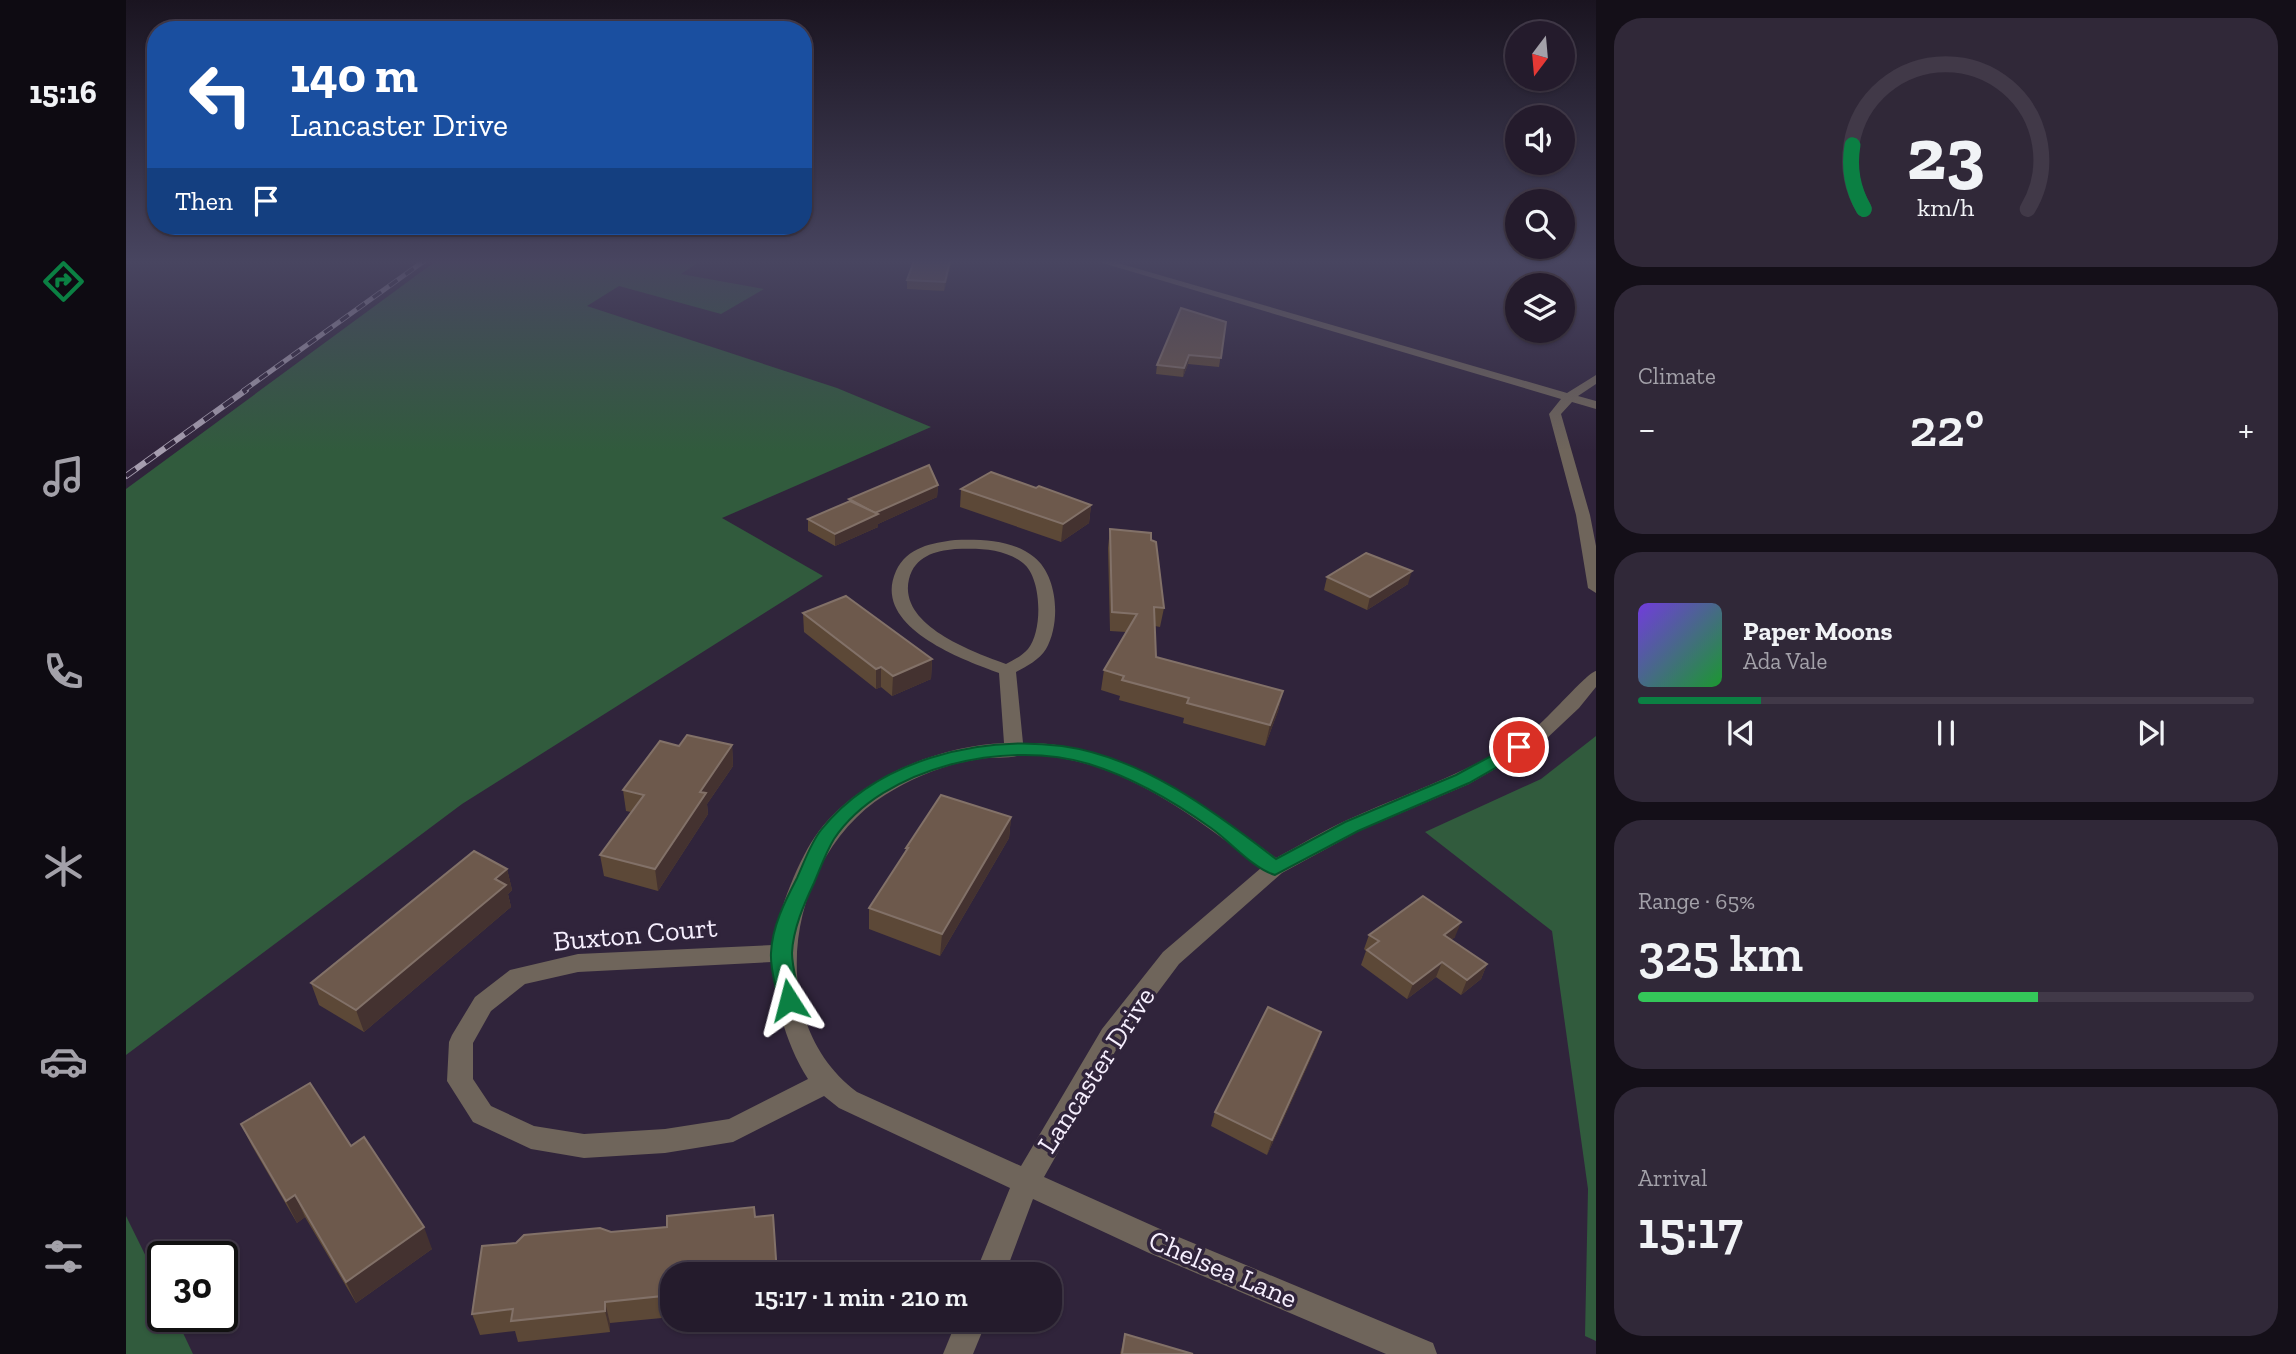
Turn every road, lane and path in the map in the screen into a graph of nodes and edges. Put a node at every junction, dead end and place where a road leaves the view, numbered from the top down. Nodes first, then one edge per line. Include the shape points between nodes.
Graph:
1 (1320, 324) edge
2 (1596, 379) edge
3 (1570, 396) junction
4 (1596, 405) edge
5 (1596, 588) edge
6 (1007, 670) junction
7 (1596, 677) edge
8 (1014, 751) junction
9 (1275, 868) junction
10 (782, 953) junction
11 (824, 1083) junction
12 (1026, 1182) junction
13 (995, 1262) edge
14 (967, 1332) edge
15 (958, 1354) edge
16 (1422, 1354) edge

1 - 3 street
2 - 3 street
3 - 4 street
3 - 5 street via 1555,414 1583,514
6 - 6 street via 957,652 902,608 899,580 909,560 928,549 987,545 1017,554 1036,567 1047,599 1042,641 1033,657
6 - 8 street
7 - 9 street, Lancaster Drive via 1538,736 1462,779 1352,827
8 - 9 street via 1061,752 1096,760 1145,781 1216,822
8 - 10 street via 962,755 906,772 866,796 827,835 792,907
9 - 12 street, Lancaster Drive via 1171,958 1111,1036
10 - 11 street via 803,1048
10 - 11 street, Buxton Court via 578,963 518,976 484,1004 461,1042 460,1081 482,1114 531,1137 584,1146 664,1141 733,1130
11 - 12 street, Chelsea Lane via 848,1100
12 - 13 street, Lancaster Drive
12 - 16 street, Chelsea Lane
14 - 15 street

